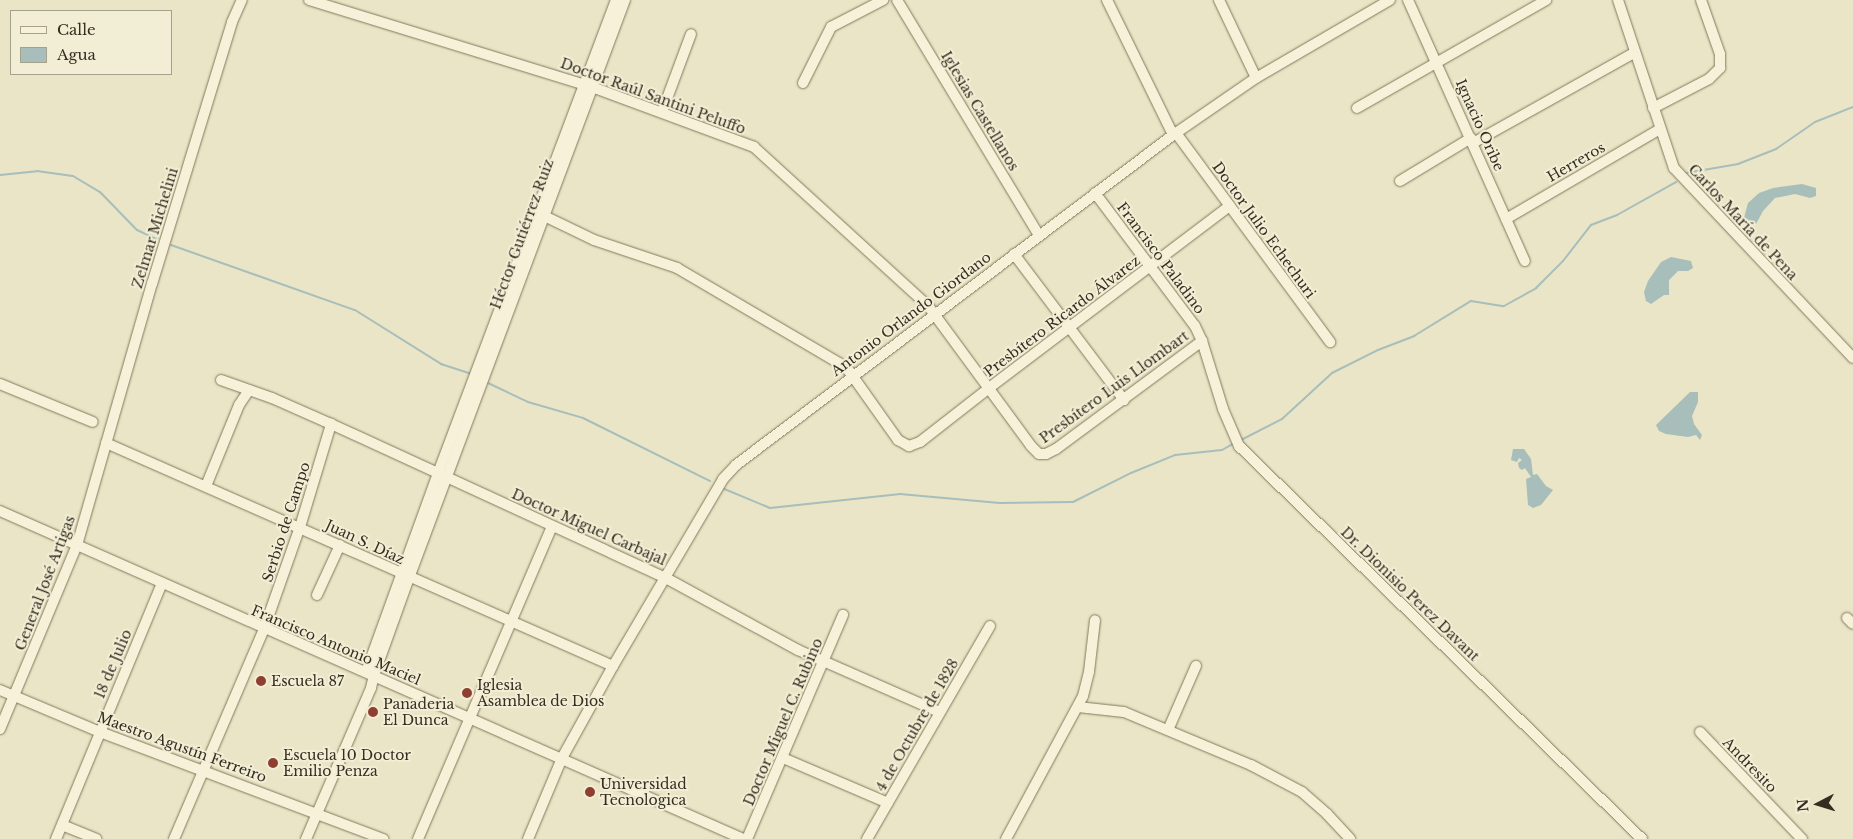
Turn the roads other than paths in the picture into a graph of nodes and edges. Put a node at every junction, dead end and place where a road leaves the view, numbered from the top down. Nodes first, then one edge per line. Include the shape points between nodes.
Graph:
1 (235, 0) edge
2 (242, 0) edge
3 (309, 0) edge
4 (349, 0) edge
5 (616, 0) edge
6 (625, 0) edge
7 (883, 0) edge
8 (897, 0) edge
9 (1107, 0) edge
10 (1219, 0) edge
11 (1390, 0) edge
12 (1408, 0) edge
13 (1546, 0) edge
14 (1618, 0) edge
15 (1701, 0) edge
16 (346, 11) junction
17 (232, 22) junction
18 (691, 34) dead end
19 (1634, 53) junction
20 (1436, 61) junction
21 (1256, 78) junction
22 (803, 82) dead end
23 (592, 86) junction
24 (1357, 108) dead end
25 (1652, 108) junction
26 (662, 112) junction
27 (1660, 129) junction
28 (1175, 134) junction
29 (1472, 141) junction
30 (1400, 181) dead end
31 (1095, 193) junction
32 (1230, 206) junction
33 (540, 214) junction
34 (1506, 219) junction
35 (1039, 235) junction
36 (1014, 254) junction
37 (1525, 261) dead end
38 (1149, 268) junction
39 (934, 313) junction
40 (1070, 327) junction
41 (1202, 340) junction
42 (1330, 342) dead end
43 (1853, 358) edge
44 (852, 375) junction
45 (221, 380) dead end
46 (0, 384) edge
47 (988, 388) junction
48 (249, 390) junction
49 (1124, 400) junction
50 (93, 422) dead end
51 (331, 424) junction
52 (106, 443) junction
53 (1042, 455) joint
54 (442, 475) junction
55 (206, 486) junction
56 (0, 511) edge
57 (552, 526) junction
58 (300, 527) junction
59 (78, 545) junction
60 (340, 546) junction
61 (664, 577) junction
62 (409, 578) junction
63 (162, 583) junction
64 (317, 595) dead end
65 (843, 615) dead end
66 (1095, 620) dead end
67 (510, 622) junction
68 (990, 626) dead end
69 (264, 629) junction
70 (825, 660) junction
71 (613, 666) junction
72 (1196, 666) dead end
73 (370, 674) junction
74 (0, 690) edge
75 (14, 697) junction
76 (1078, 707) junction
77 (940, 712) junction
78 (469, 719) junction
79 (0, 729) edge
80 (1168, 730) junction
81 (100, 732) junction
82 (1700, 732) dead end
83 (562, 758) junction
84 (783, 758) junction
85 (202, 769) junction
86 (888, 803) junction
87 (318, 813) junction
88 (62, 825) junction
89 (56, 839) edge
90 (96, 839) edge
91 (174, 839) edge
92 (306, 839) edge
93 (383, 839) edge
94 (418, 839) edge
95 (528, 839) edge
96 (745, 839) edge
97 (867, 839) edge
98 (1006, 839) edge
99 (1350, 839) edge
100 (1642, 839) edge
101 (1802, 839) edge

1 - 17 street, Zelmar Michelini
2 - 17 street, Zelmar Michelini
3 - 16 street, Doctor Raúl Santini Peluffo
4 - 16 street
5 - 33 street, Héctor Gutiérrez Ruiz
6 - 23 street, Héctor Gutiérrez Ruiz
7 - 22 street via 831,27
8 - 35 street, Iglesias Castellanos
9 - 28 street, Doctor Julio Echechuri
10 - 21 street
11 - 21 street, Antonio Orlando Giordano
12 - 20 street, Ignacio Oribe
13 - 20 street
14 - 19 street, Carlos María de Pena
15 - 25 street via 1720,54 1720,68 1709,79
16 - 23 street, Doctor Raúl Santini Peluffo
17 - 52 street, Zelmar Michelini
18 - 26 street
19 - 25 street, Carlos María de Pena
19 - 29 street
20 - 24 street
20 - 29 street, Ignacio Oribe
21 - 28 street, Antonio Orlando Giordano
23 - 26 street, Doctor Raúl Santini Peluffo
23 - 33 street, Héctor Gutiérrez Ruiz
25 - 27 street, Carlos María de Pena
26 - 39 street, Doctor Raúl Santini Peluffo via 741,141 761,152
27 - 34 street, Herreros
27 - 43 street, Carlos María de Pena via 1670,161 1678,173
28 - 31 street, Antonio Orlando Giordano
28 - 32 street, Doctor Julio Echechuri
29 - 30 street
29 - 34 street, Ignacio Oribe
31 - 35 street, Antonio Orlando Giordano
31 - 38 street, Francisco Paladino
32 - 38 street, Presbítero Ricardo Álvarez
32 - 42 street, Doctor Julio Echechuri
33 - 44 street via 594,240 677,268 839,363
33 - 54 street, Héctor Gutiérrez Ruiz
34 - 37 street, Ignacio Oribe
35 - 36 street, Antonio Orlando Giordano
36 - 39 street, Antonio Orlando Giordano
36 - 40 street
38 - 40 street, Presbítero Ricardo Álvarez
38 - 41 street, Francisco Paladino via 1195,326
39 - 44 street, Antonio Orlando Giordano
39 - 47 street, Doctor Raúl Santini Peluffo
40 - 47 street, Presbítero Ricardo Álvarez
40 - 49 street
41 - 49 street, Presbítero Luis Llombart
41 - 100 street, Dr. Dionisio Perez Davant via 1223,410 1239,446
44 - 47 street, Presbítero Ricardo Álvarez via 898,440 909,446 920,442
44 - 61 street, Antonio Orlando Giordano via 730,471
45 - 48 street, Doctor Miguel Carbajal
46 - 50 street
47 - 53 street, Doctor Raúl Santini Peluffo via 1031,446
48 - 51 street, Doctor Miguel Carbajal
48 - 55 street
49 - 53 street, Presbítero Luis Llombart via 1056,449
51 - 54 street, Doctor Miguel Carbajal
51 - 58 street, Serbio de Campo
52 - 55 street, Juan S. Díaz
52 - 59 street, General José Artigas
54 - 57 street, Doctor Miguel Carbajal
54 - 62 street
54 - 73 street
55 - 58 street, Juan S. Díaz
56 - 59 street, Francisco Antonio Maciel
57 - 61 street, Doctor Miguel Carbajal
57 - 67 street
58 - 60 street, Juan S. Díaz
58 - 69 street, Serbio de Campo
59 - 63 street, Francisco Antonio Maciel
59 - 75 street, General José Artigas
60 - 62 street, Juan S. Díaz
60 - 64 street
61 - 70 street, Doctor Miguel Carbajal via 798,650
61 - 71 street, Antonio Orlando Giordano
62 - 67 street, Juan S. Díaz
62 - 73 street
63 - 69 street, Francisco Antonio Maciel
63 - 81 street, 18 de Julio
65 - 70 street, Doctor Miguel C. Rubino
66 - 76 street via 1089,672
67 - 71 street, Juan S. Díaz
67 - 78 street
68 - 77 street, 4 de Octubre de 1828
69 - 73 street, Francisco Antonio Maciel
69 - 85 street, Serbio de Campo
70 - 77 street, Doctor Miguel Carbajal
70 - 84 street, Doctor Miguel C. Rubino
71 - 83 street, Antonio Orlando Giordano
72 - 80 street
73 - 78 street, Francisco Antonio Maciel
73 - 87 street via 371,688
74 - 75 street, Maestro Agustín Ferreiro
75 - 79 street, General José Artigas
75 - 81 street, Maestro Agustín Ferreiro
76 - 80 street via 1124,712
76 - 98 street
77 - 86 street, 4 de Octubre de 1828
78 - 83 street, Francisco Antonio Maciel
78 - 94 street
80 - 99 street via 1251,765 1302,792
81 - 85 street, Maestro Agustín Ferreiro
81 - 88 street, 18 de Julio
82 - 101 street, Andresito
83 - 95 street, Antonio Orlando Giordano
83 - 96 street, Francisco Antonio Maciel
84 - 86 street
84 - 96 street, Doctor Miguel C. Rubino
85 - 87 street, Maestro Agustín Ferreiro
85 - 91 street, Serbio de Campo
86 - 97 street, 4 de Octubre de 1828
87 - 92 street
87 - 93 street, Maestro Agustín Ferreiro
88 - 89 street, 18 de Julio
88 - 90 street

